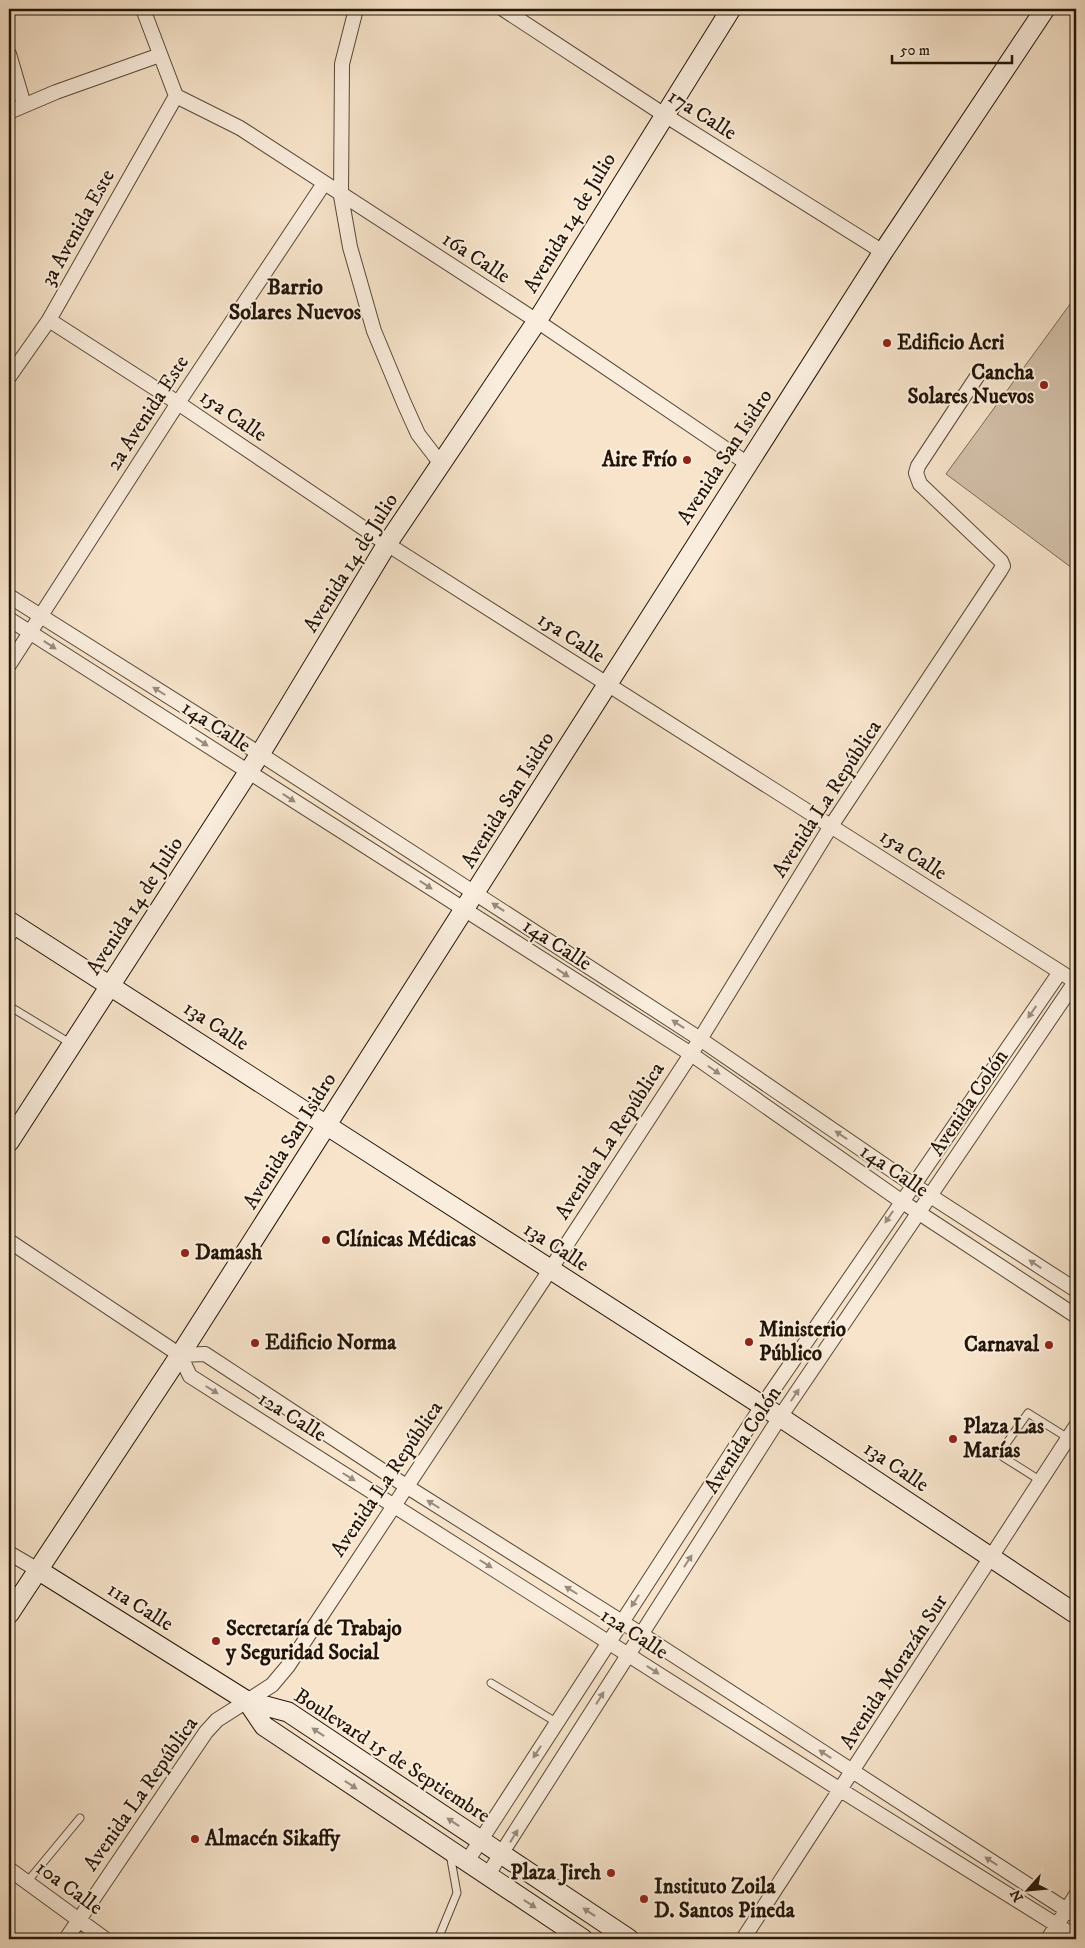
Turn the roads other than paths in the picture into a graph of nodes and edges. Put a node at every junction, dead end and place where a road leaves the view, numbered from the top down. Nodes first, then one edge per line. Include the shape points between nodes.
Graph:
1 (143, 9) edge
2 (356, 9) edge
3 (503, 9) edge
4 (731, 9) edge
5 (1045, 9) edge
6 (9, 54) edge
7 (160, 55) junction
8 (176, 96) junction
9 (24, 105) junction
10 (9, 112) edge
11 (663, 114) junction
12 (323, 185) junction
13 (341, 196) junction
14 (883, 252) junction
15 (49, 320) junction
16 (537, 321) junction
17 (978, 375) dead end
18 (9, 377) edge
19 (178, 403) junction
20 (441, 464) junction
21 (748, 464) junction
22 (387, 544) junction
23 (9, 596) edge
24 (41, 617) junction
25 (9, 619) edge
26 (30, 633) junction
27 (9, 666) edge
28 (608, 686) junction
29 (260, 754) junction
30 (248, 771) junction
31 (831, 826) junction
32 (476, 893) junction
33 (465, 910) junction
34 (12, 930) edge
35 (1060, 972) junction
36 (1076, 982) edge
37 (111, 985) junction
38 (9, 1006) edge
39 (700, 1039) junction
40 (72, 1044) junction
41 (691, 1054) junction
42 (326, 1124) junction
43 (9, 1142) edge
44 (912, 1184) junction
45 (931, 1195) junction
46 (901, 1201) junction
47 (920, 1213) junction
48 (9, 1241) edge
49 (550, 1270) junction
50 (1076, 1290) edge
51 (1076, 1316) edge
52 (180, 1355) junction
53 (762, 1406) junction
54 (780, 1417) junction
55 (1076, 1426) edge
56 (1068, 1438) junction
57 (1041, 1481) junction
58 (406, 1486) junction
59 (393, 1505) junction
60 (9, 1553) edge
61 (992, 1558) junction
62 (38, 1570) junction
63 (9, 1614) edge
64 (1076, 1614) edge
65 (621, 1622) junction
66 (641, 1634) junction
67 (608, 1641) junction
68 (627, 1654) junction
69 (491, 1683) dead end
70 (247, 1701) junction
71 (556, 1722) junction
72 (853, 1771) junction
73 (839, 1789) junction
74 (80, 1818) dead end
75 (480, 1840) junction
76 (450, 1852) junction
77 (503, 1854) junction
78 (466, 1863) junction
79 (9, 1869) edge
80 (487, 1876) junction
81 (27, 1882) junction
82 (1076, 1895) edge
83 (1072, 1913) edge
84 (79, 1920) junction
85 (1058, 1924) junction
86 (1074, 1935) edge
87 (66, 1939) edge
88 (105, 1939) edge
89 (438, 1939) edge
90 (583, 1939) edge
91 (629, 1939) edge
92 (743, 1939) edge
93 (1048, 1939) edge

1 - 7 street
2 - 13 street via 342,64
3 - 11 street, 17a Calle
4 - 11 street, Avenida 14 de Julio
5 - 14 street, Avenida San Isidro
6 - 9 street
7 - 8 street
7 - 9 street
8 - 12 street, 16a Calle via 240,128
8 - 15 street, 3a Avenida Este
9 - 10 street
11 - 14 street, 17a Calle
11 - 16 street, Avenida 14 de Julio
12 - 13 street, 16a Calle
12 - 19 street, 2a Avenida Este
13 - 16 street, 16a Calle
13 - 20 street via 350,247 374,331 418,434
14 - 21 street, Avenida San Isidro
15 - 18 street, 3a Avenida Este
15 - 19 street, 15a Calle
16 - 20 street, Avenida 14 de Julio
16 - 21 street, 16a Calle
17 - 31 street, Avenida La República via 916,473 920,484 1003,566
19 - 22 street, 15a Calle
19 - 24 street, 2a Avenida Este
20 - 22 street, Avenida 14 de Julio
21 - 28 street, Avenida San Isidro
22 - 28 street, 15a Calle
22 - 29 street, Avenida 14 de Julio
23 - 24 street, 14a Calle
24 - 26 street, 2a Avenida Este
29 -> 24 street, 14a Calle
25 - 26 street, 14a Calle
26 - 27 street, 2a Avenida Este
26 -> 30 street, 14a Calle
28 - 31 street, 15a Calle
28 - 32 street, Avenida San Isidro
29 - 30 street, Avenida 14 de Julio
29 - 32 street, 14a Calle
30 -> 33 street, 14a Calle
30 - 37 street, Avenida 14 de Julio
31 - 35 street, 15a Calle
31 - 39 street, Avenida La República
32 - 33 street, Avenida San Isidro
39 -> 32 street, 14a Calle
33 -> 41 street, 14a Calle
33 - 42 street, Avenida San Isidro
34 - 37 street, 13a Calle
35 - 36 street, 15a Calle
35 -> 44 street, Avenida Colón
36 - 45 street, Avenida Colón
37 - 40 street, Avenida 14 de Julio
37 - 42 street, 13a Calle
38 - 40 lane
39 - 41 street, Avenida La República
44 -> 39 street, 14a Calle
40 - 43 street, Avenida 14 de Julio
41 -> 46 street, 14a Calle
41 - 49 street, Avenida La República
42 - 49 street, 13a Calle
42 - 52 street, Avenida San Isidro
44 - 45 street, 14a Calle
44 - 46 street, Avenida Colón
45 - 47 street, Avenida Colón
50 -> 45 street, 14a Calle
46 - 47 street, 14a Calle
46 -> 53 street, Avenida Colón
47 - 51 street, 14a Calle
54 -> 47 street, Avenida Colón
48 - 52 street, 12a Calle
49 - 53 street, 13a Calle
49 - 58 street, Avenida La República
52 - 58 street, 12a Calle via 205,1354
52 -> 59 street, 12a Calle via 190,1376
52 - 62 street, Avenida San Isidro
53 - 54 street, 13a Calle
53 -> 65 street, Avenida Colón
54 - 61 street, 13a Calle
66 -> 54 street, Avenida Colón
55 - 56 street, Avenida Morazán Sur
56 - 57 street, Avenida Morazán Sur
56 - 57 lane via 1028,1412 1001,1451 1003,1457
57 - 61 street, Avenida Morazán Sur
58 - 59 street, Avenida La República
65 -> 58 street, 12a Calle
59 -> 67 street, 12a Calle
59 - 70 street, Avenida La República via 288,1666 272,1685
60 - 62 street, 11a Calle
61 - 64 street, 13a Calle
61 - 72 street, Avenida Morazán Sur
62 - 63 street, Avenida San Isidro
62 - 70 street, 11a Calle
65 - 66 street, 12a Calle
65 - 67 street, Avenida Colón
66 - 68 street, Avenida Colón
72 -> 66 street, 12a Calle
67 - 68 street, 12a Calle
67 - 71 street, Avenida Colón
68 -> 73 street, 12a Calle
77 -> 68 street, Avenida Colón
69 - 71 lane
75 -> 70 street, Boulevard 15 de Septiembre via 284,1709
70 -> 76 street via 264,1726
70 - 84 street, Avenida La República via 217,1720 206,1732
71 -> 75 street, Avenida Colón
72 - 73 street, Avenida Morazán Sur
83 -> 72 street, 12a Calle
73 - 85 street, 12a Calle
73 - 92 street, Avenida Morazán Sur
74 - 81 lane
75 - 77 street, Boulevard 15 de Septiembre
75 - 78 street, Avenida Colón
76 - 78 street
76 - 89 lane via 458,1893
77 - 80 street, Avenida Colón
91 -> 77 street, Boulevard 15 de Septiembre
78 - 80 street
79 - 81 street, 10a Calle
80 -> 90 street
81 - 84 street, 10a Calle
82 - 83 street
83 - 85 street
84 - 87 street, Avenida La República
84 - 88 street, 10a Calle
85 - 86 street, 12a Calle
85 - 93 street

